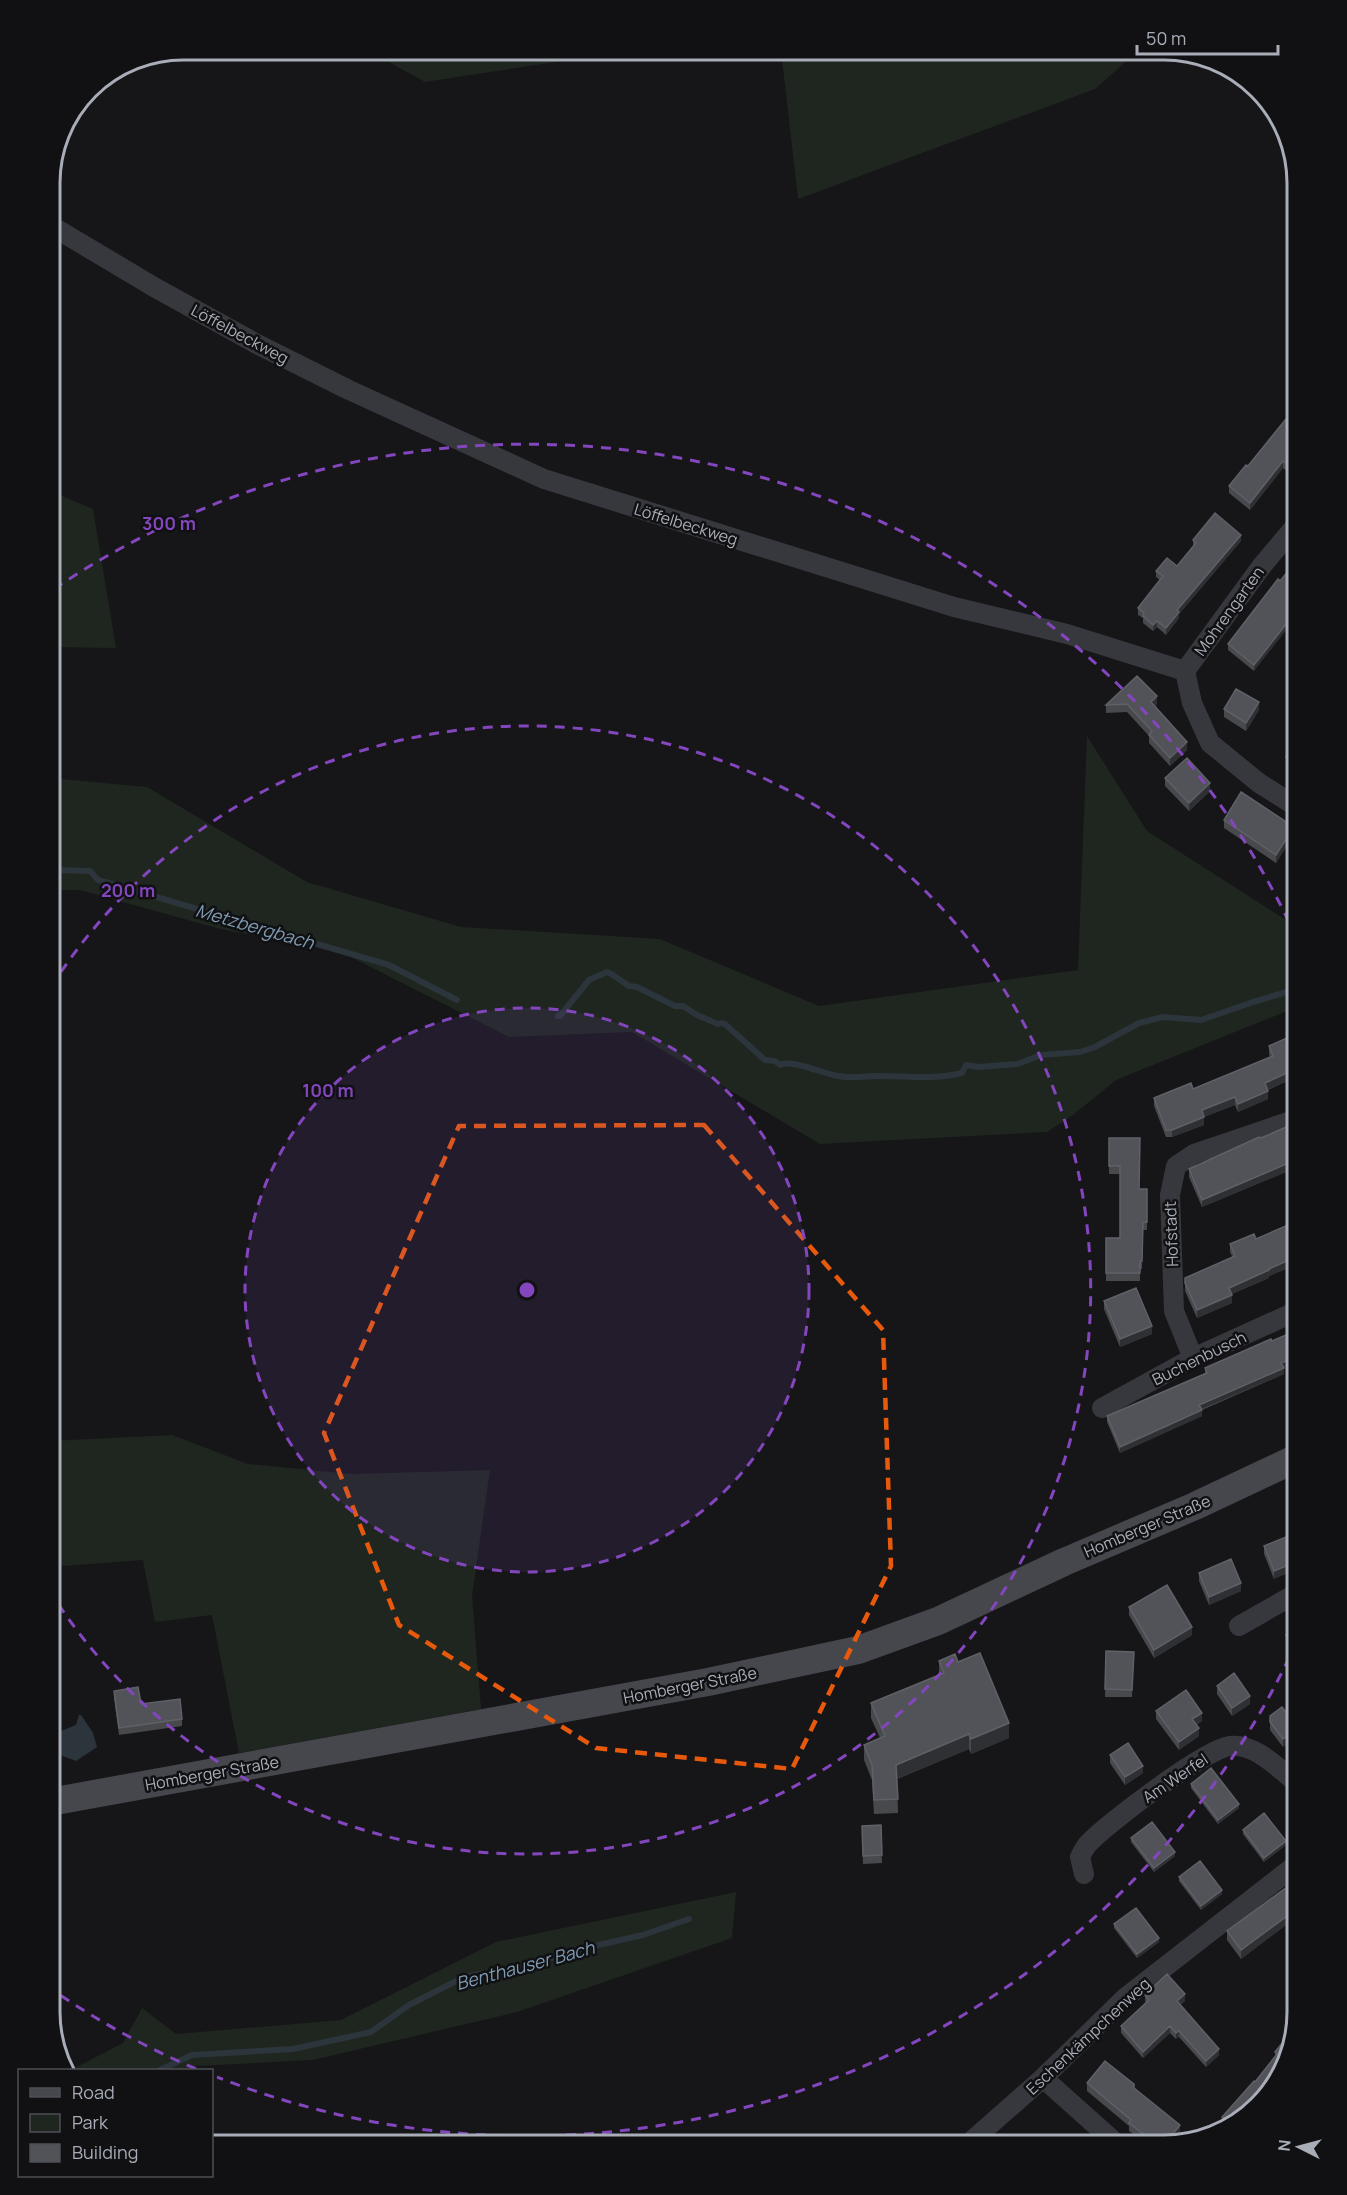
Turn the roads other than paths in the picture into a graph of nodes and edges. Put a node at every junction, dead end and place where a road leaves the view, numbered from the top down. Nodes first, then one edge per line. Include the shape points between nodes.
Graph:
1 (60, 231) edge
2 (1287, 537) edge
3 (1185, 671) junction
4 (1287, 800) edge
5 (1287, 1123) edge
6 (1287, 1316) edge
7 (1193, 1358) junction
8 (1102, 1408) dead end
9 (1287, 1463) edge
10 (1287, 1599) edge
11 (1239, 1626) dead end
12 (1287, 1775) edge
13 (60, 1800) edge
14 (1287, 1873) edge
15 (1084, 1874) dead end
16 (1043, 2078) junction
17 (978, 2135) edge
18 (1107, 2135) edge

1 - 3 street, Löffelbeckweg via 255,343 544,479 954,607 1066,634
2 - 3 street, Mohrengarten
3 - 4 street via 1192,703 1210,743
5 - 7 street, Hofstadt via 1194,1154 1176,1166 1170,1195 1174,1311
6 - 7 street, Buchenbusch
7 - 8 street, Buchenbusch
9 - 13 main road, Homberger Straße via 938,1621 858,1650 708,1682
10 - 11 street
12 - 15 street, Am Werfel via 1249,1749 1231,1746 1213,1752 1161,1786 1085,1846 1080,1857
14 - 16 street, Eschenkämpchenweg via 1125,1998
16 - 17 street, Eschenkämpchenweg
16 - 18 street

